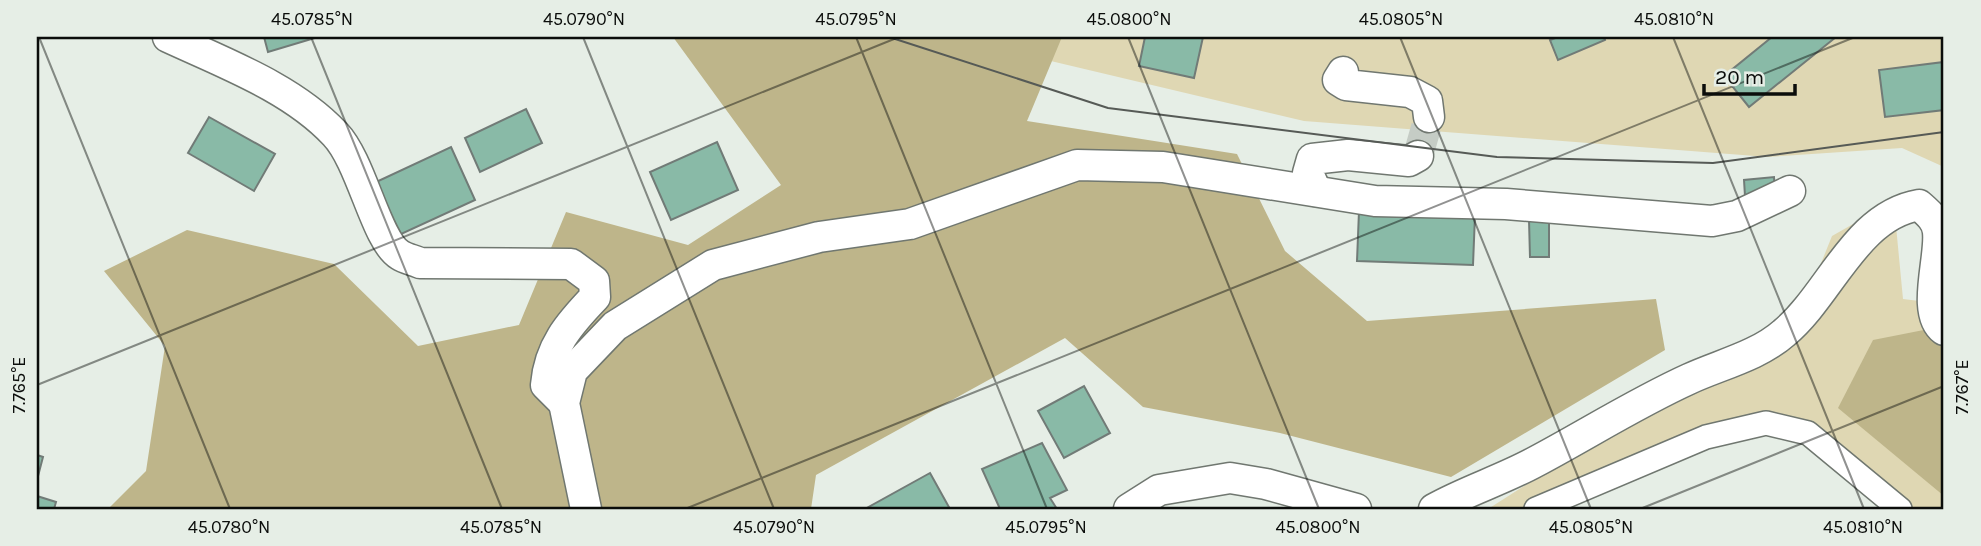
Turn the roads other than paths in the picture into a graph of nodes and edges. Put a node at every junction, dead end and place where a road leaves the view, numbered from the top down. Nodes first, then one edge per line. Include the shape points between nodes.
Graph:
1 (168, 37) edge
2 (1343, 72) dead end
3 (1430, 117) dead end
4 (1418, 156) dead end
5 (1316, 191) junction
6 (1790, 191) dead end
7 (1944, 330) edge
8 (564, 404) junction
9 (1443, 505) edge
10 (1558, 505) edge
11 (586, 509) edge
12 (1129, 509) edge
13 (1356, 509) edge
14 (1536, 509) edge
15 (1899, 509) edge

1 - 8 street via 290,97 335,134 357,166 384,239 398,255 420,263 570,264 594,281 595,298 564,329 548,364 546,385
2 - 3 street via 1338,80 1346,85 1410,92 1427,101
4 - 5 street via 1409,161 1349,155 1312,159 1308,173
5 - 6 street via 1375,201 1541,206 1713,221 1737,216
5 - 8 street via 1163,167 1077,165 910,224 819,237 713,265 615,326 572,371
7 - 9 street via 1934,313 1938,230 1920,205 1905,208 1880,222 1783,335 1667,389 1534,463
8 - 11 street
10 - 14 street
10 - 15 street via 1706,437 1766,423 1808,433
12 - 13 street via 1159,490 1230,478

